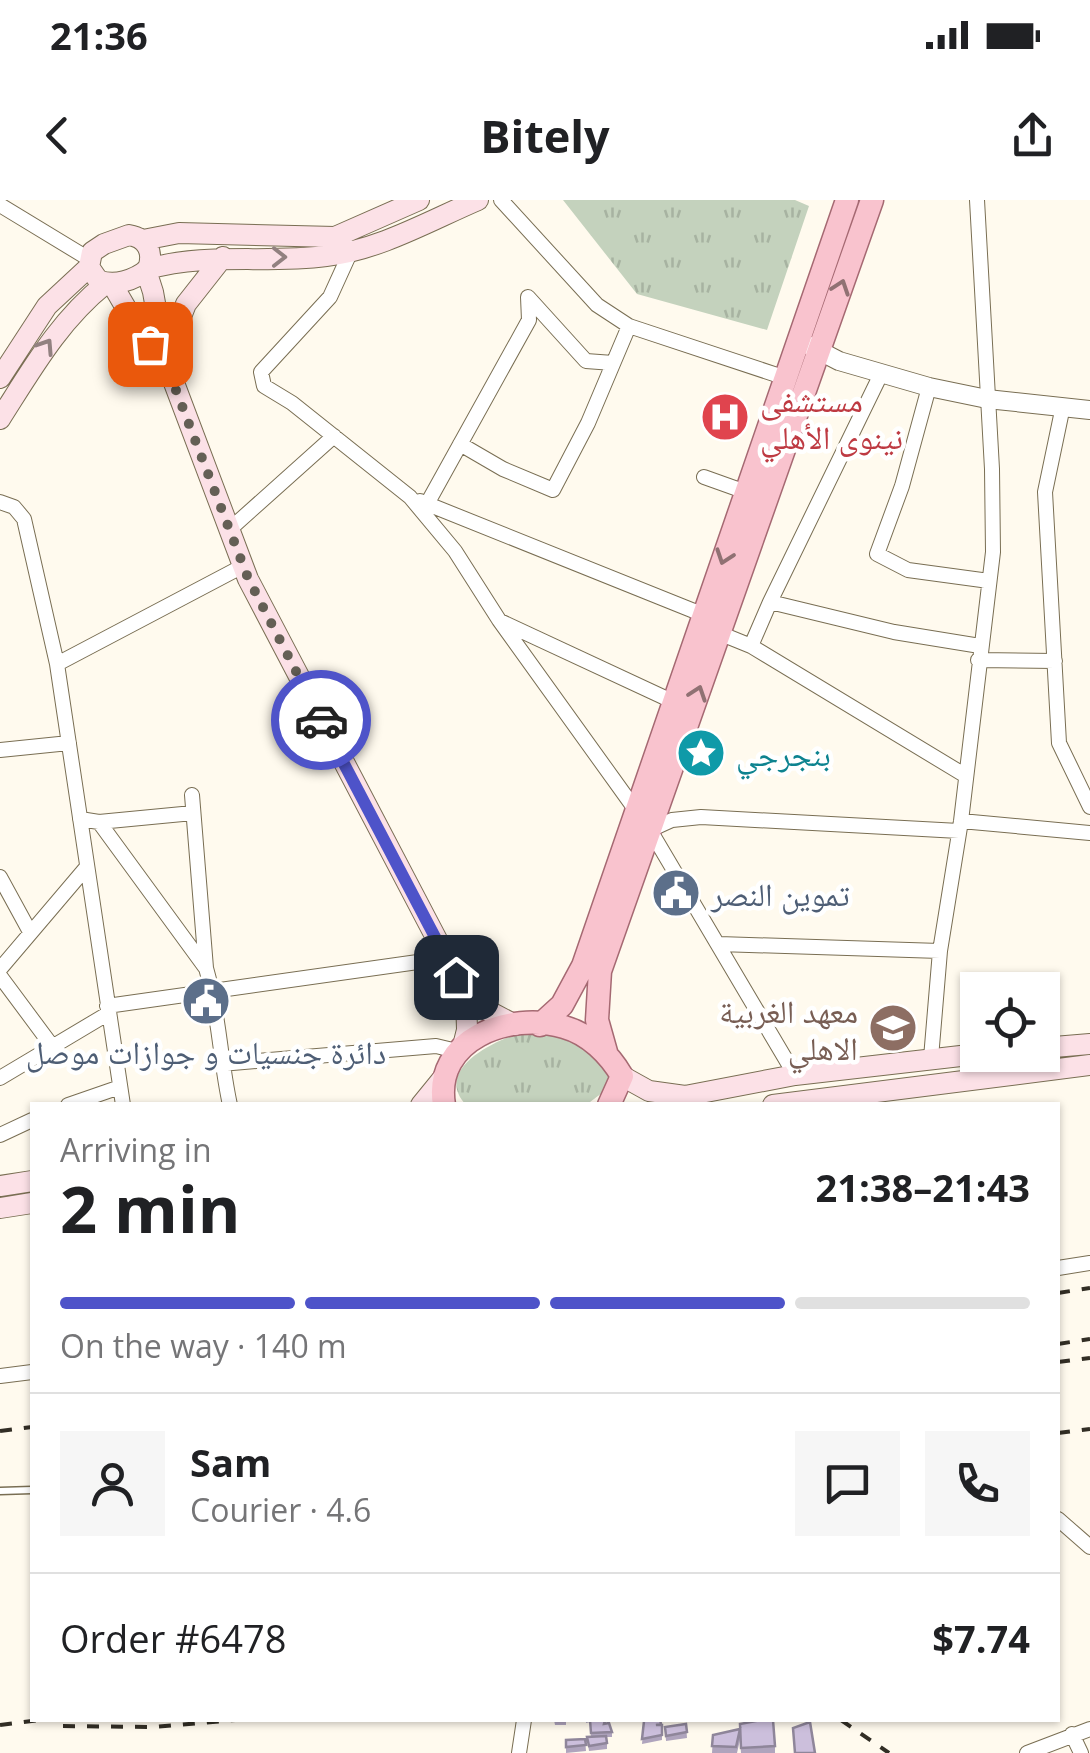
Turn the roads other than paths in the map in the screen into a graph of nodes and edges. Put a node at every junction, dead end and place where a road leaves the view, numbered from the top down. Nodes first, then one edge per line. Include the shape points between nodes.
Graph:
1 (419, 200) edge
2 (478, 200) edge
3 (501, 200) edge
4 (847, 200) edge
5 (872, 200) edge
6 (977, 200) edge
7 (0, 205) edge
8 (143, 240) junction
9 (349, 242) junction
10 (222, 257) junction
11 (89, 263) junction
12 (147, 269) junction
13 (108, 284) junction
14 (628, 326) junction
15 (809, 345) junction
16 (164, 359) junction
17 (613, 363) junction
18 (881, 374) junction
19 (0, 378) edge
20 (786, 378) junction
21 (928, 387) junction
22 (987, 399) junction
23 (1063, 406) junction
24 (1090, 410) edge
25 (0, 419) edge
26 (334, 436) junction
27 (460, 444) junction
28 (704, 478) dead end
29 (746, 492) junction
30 (410, 497) junction
31 (0, 502) edge
32 (427, 504) junction
33 (229, 530) junction
34 (243, 566) junction
35 (989, 581) junction
36 (770, 602) junction
37 (704, 615) junction
38 (499, 620) junction
39 (719, 634) junction
40 (751, 646) junction
41 (979, 653) junction
42 (1055, 660) junction
43 (57, 664) junction
44 (674, 702) junction
45 (68, 743) junction
46 (0, 750) edge
47 (966, 776) junction
48 (192, 795) dead end
49 (1090, 807) edge
50 (193, 812) junction
51 (80, 819) junction
52 (643, 820) junction
53 (99, 822) junction
54 (960, 826) junction
55 (1090, 833) edge
56 (85, 869) junction
57 (0, 877) edge
58 (30, 932) junction
59 (719, 944) junction
60 (940, 952) junction
61 (446, 958) junction
62 (206, 968) junction
63 (0, 972) edge
64 (213, 992) junction
65 (466, 995) junction
66 (108, 1010) junction
67 (516, 1025) junction
68 (540, 1025) junction
69 (1090, 1044) edge
70 (52, 1046) junction
71 (1060, 1046) edge
72 (460, 1048) junction
73 (606, 1052) junction
74 (960, 1056) edge
75 (932, 1058) junction
76 (220, 1064) junction
77 (1090, 1065) edge
78 (795, 1075) junction
79 (622, 1076) junction
80 (0, 1078) edge
81 (442, 1078) junction
82 (120, 1086) junction
83 (890, 1099) edge
84 (76, 1102) edge
85 (122, 1102) edge
86 (229, 1102) edge
87 (424, 1102) edge
88 (444, 1102) edge
89 (611, 1102) edge
90 (832, 1102) edge
91 (30, 1121) edge
92 (0, 1136) edge
93 (30, 1203) edge
94 (0, 1208) edge
95 (1090, 1264) edge
96 (1060, 1268) edge
97 (30, 1372) edge
98 (0, 1376) edge
99 (30, 1490) edge
100 (0, 1491) edge
101 (1060, 1520) edge
102 (1090, 1547) edge
103 (524, 1722) edge
104 (1090, 1729) edge
105 (1072, 1734) junction
106 (519, 1753) edge
107 (1027, 1753) edge
108 (1080, 1753) edge

1 - 9 main road
2 - 9 main road
3 - 14 street via 597,306
4 - 15 main road
15 -> 5 main road
6 - 22 street
7 - 11 street
8 - 9 main road via 179,233
8 - 11 main road via 121,237 97,247
8 - 12 main road via 151,253
10 -> 9 main road via 321,257
9 - 26 street via 330,298 261,372 264,386
10 - 12 main road
10 - 16 main road via 186,304
11 - 13 main road via 92,274
11 - 19 main road via 47,306
12 - 13 main road
12 - 16 main road
13 - 16 main road
25 -> 13 main road via 54,333
14 - 17 street
14 - 20 street
15 - 18 street
15 - 20 main road
15 - 39 main road
16 - 33 main road
17 - 27 street via 553,490
17 - 27 street via 586,361 528,297 530,320
18 - 21 street
18 - 36 street
20 - 29 main road
21 - 22 street
21 - 35 street via 878,554 908,570
22 - 23 street
22 - 35 street
23 - 24 street
23 - 42 street via 1045,492
26 - 30 street
26 - 33 street
27 - 32 street
28 - 29 street
29 -> 37 main road
30 - 32 street
30 - 38 street via 455,550
31 - 43 street via 24,519
32 - 37 street
33 - 34 main road
34 - 43 street
34 - 61 main road
35 - 41 street
36 - 40 street
36 - 41 street
37 - 44 main road
38 - 44 street
38 - 52 street
39 - 40 street
52 -> 39 main road
40 - 47 street
41 - 42 street
41 - 47 street
42 - 49 street via 1060,744
43 - 45 street
44 - 52 main road
45 - 46 street
45 - 51 street
47 - 54 street
48 - 50 street
50 - 53 street
50 - 62 street
51 - 53 street
51 - 56 street
52 - 54 street
52 - 59 street
52 - 68 main road via 578,980
52 - 73 main road via 596,988
53 - 62 street
54 - 55 street
54 - 60 street
56 - 58 street
56 - 66 street
57 - 58 street
58 - 63 street
59 - 60 street
59 - 78 street
60 - 75 street
61 - 64 street
61 - 65 main road
62 - 64 street
63 - 70 street
64 - 66 street
64 - 76 street
65 - 67 main road
65 - 72 main road
66 - 70 street
66 - 82 street
67 - 68 main road
67 - 72 main road via 484,1032
68 - 73 main road via 564,1026
69 - 71 main road
70 - 80 street
72 - 76 street
72 - 81 main road
73 - 79 main road
74 - 75 main road
75 - 78 main road
76 - 86 street
77 - 83 main road
78 - 79 main road via 685,1096 649,1090
79 - 89 main road
81 - 87 main road
81 - 88 main road
82 - 84 street
82 - 85 street
83 - 90 main road
91 - 92 street
93 - 94 main road
95 - 96 street
97 - 98 street
99 - 100 lane
101 - 102 street
103 - 106 street
104 - 105 street
105 - 107 street
105 - 108 street

